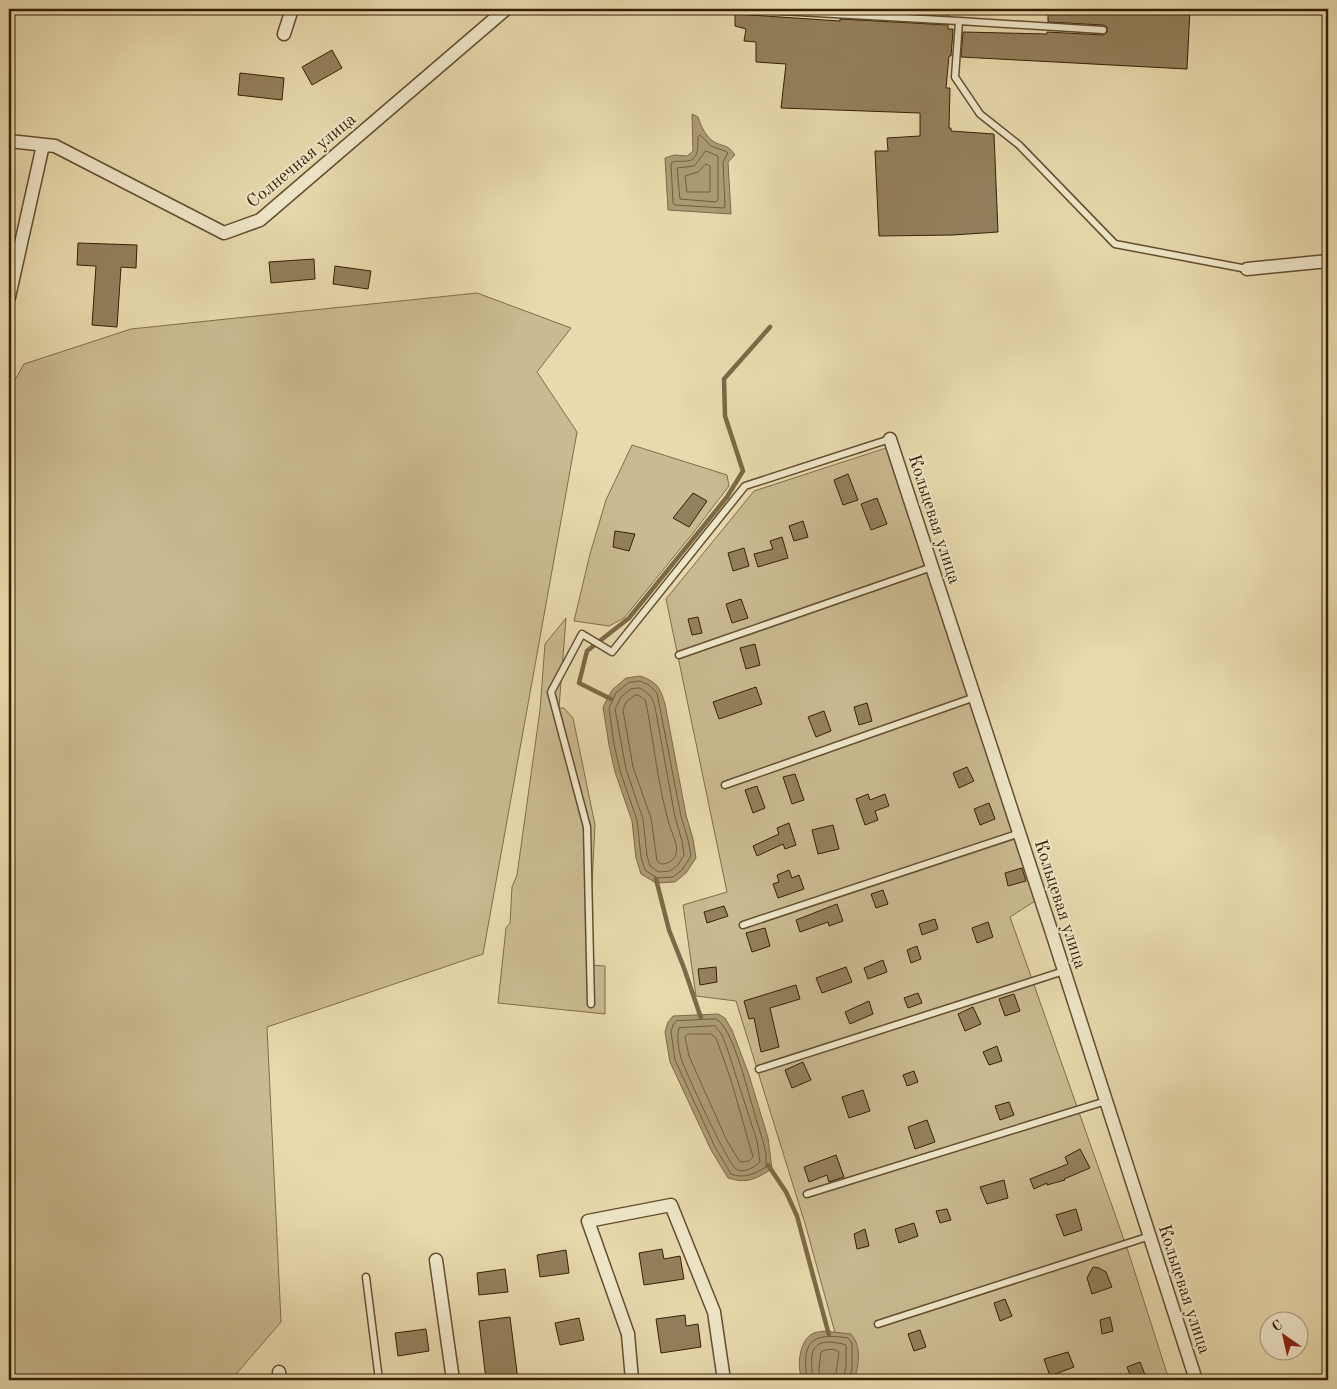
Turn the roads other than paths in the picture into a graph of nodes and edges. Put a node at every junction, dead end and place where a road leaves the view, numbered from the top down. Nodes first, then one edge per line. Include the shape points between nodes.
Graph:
1 (292, 9) edge
2 (506, 9) edge
3 (743, 9) edge
4 (959, 21) junction
5 (1103, 30) dead end
6 (284, 34) dead end
7 (9, 141) edge
8 (43, 145) junction
9 (1328, 261) edge
10 (1247, 269) joint
11 (9, 297) edge
12 (890, 439) joint
13 (932, 567) junction
14 (679, 655) dead end
15 (975, 696) junction
16 (725, 785) dead end
17 (1020, 833) junction
18 (743, 925) dead end
19 (1064, 971) junction
20 (591, 1004) dead end
21 (760, 1069) dead end
22 (1106, 1101) junction
23 (807, 1194) dead end
24 (1150, 1236) junction
25 (436, 1260) dead end
26 (366, 1277) dead end
27 (878, 1324) dead end
28 (1193, 1379) edge
29 (379, 1380) edge
30 (453, 1380) edge
31 (632, 1380) edge
32 (724, 1380) edge

1 - 6 street
2 - 8 street, Солнечная улица via 260,220 224,233 55,146
3 - 4 lane
4 - 5 lane
4 - 10 lane via 955,78 980,114 1019,145 1115,244
7 - 8 street, Солнечная улица
8 - 11 street
9 - 10 street
12 - 13 street, Кольцевая улица
12 - 20 lane via 745,486 612,652 582,634 551,692 587,827
13 - 14 lane
13 - 15 street, Кольцевая улица
15 - 16 lane
15 - 17 street, Кольцевая улица
17 - 18 lane
17 - 19 street, Кольцевая улица
19 - 21 lane
19 - 22 street, Кольцевая улица
22 - 23 lane
22 - 24 street, Кольцевая улица
24 - 27 lane
24 - 28 street, Кольцевая улица
25 - 30 street
26 - 29 lane
31 - 32 street via 628,1334 588,1221 671,1206 714,1312

